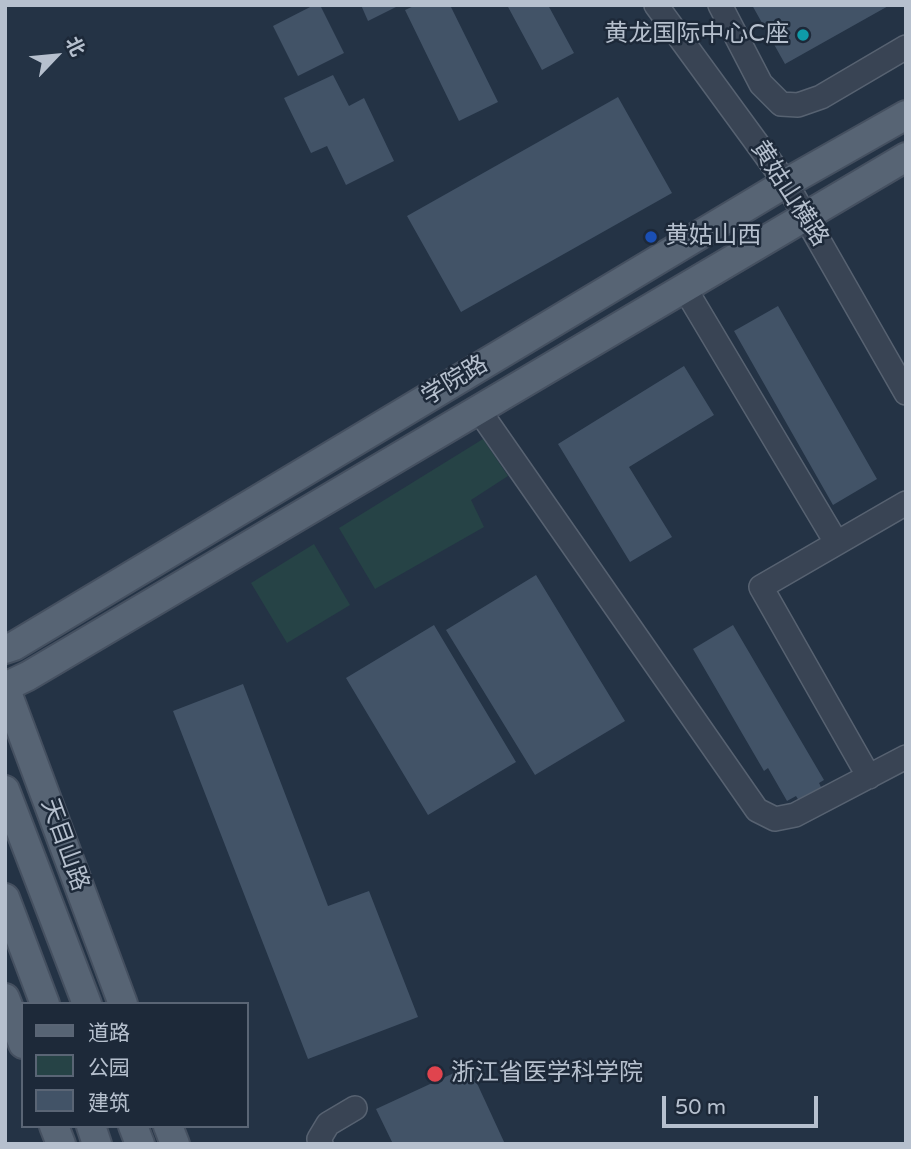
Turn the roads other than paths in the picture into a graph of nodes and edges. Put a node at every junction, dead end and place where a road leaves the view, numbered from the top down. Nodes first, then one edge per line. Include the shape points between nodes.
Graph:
1 (656, 5) edge
2 (720, 5) edge
3 (906, 47) edge
4 (906, 115) edge
5 (906, 157) edge
6 (786, 183) junction
7 (806, 215) junction
8 (684, 287) junction
9 (906, 393) edge
10 (478, 409) junction
11 (906, 503) edge
12 (836, 542) junction
13 (5, 649) edge
14 (5, 687) edge
15 (906, 757) edge
16 (869, 777) junction
17 (5, 790) edge
18 (5, 898) edge
19 (5, 998) edge
20 (44, 1002) edge
21 (86, 1002) edge
22 (122, 1002) edge
23 (21, 1039) edge
24 (355, 1108) dead end
25 (321, 1144) edge

1 - 6 street, 黄姑山横路
2 - 3 street via 761,84 781,104 799,105 821,97
4 - 6 main road, 学院路
5 - 7 main road, 学院路
6 - 7 street, 黄姑山横路
6 - 13 main road, 学院路
7 - 8 main road, 学院路
7 - 9 street, 黄姑山横路
8 - 10 main road, 学院路
8 - 12 street
10 - 14 main road, 学院路
10 - 16 street via 757,810 775,819 795,815
11 - 12 street
12 - 16 street via 761,587
14 - 22 main road, 天目山路
15 - 16 street
17 - 21 main road, 天目山路
18 - 20 main road
19 - 23 main road
24 - 25 street via 328,1124 319,1139

